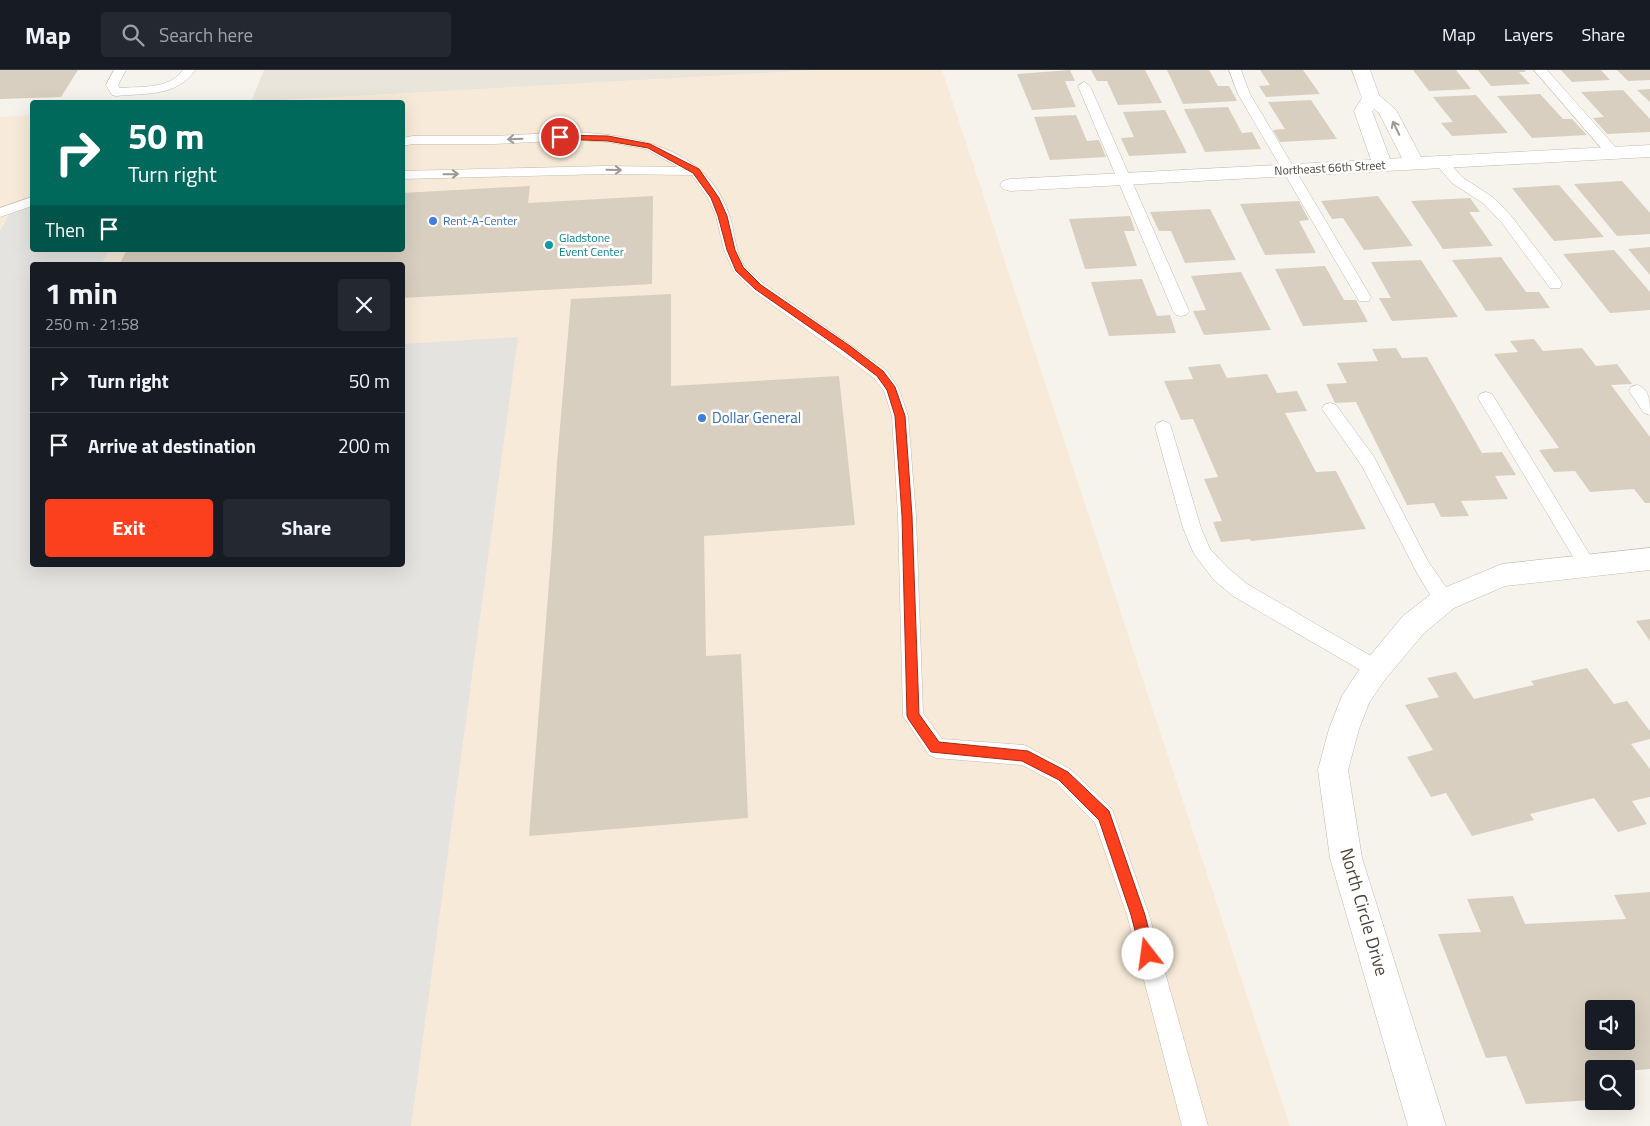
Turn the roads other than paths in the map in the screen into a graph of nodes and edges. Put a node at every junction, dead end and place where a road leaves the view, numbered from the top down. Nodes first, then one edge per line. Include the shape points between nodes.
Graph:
1 (120, 70) edge
2 (189, 70) edge
3 (1235, 70) edge
4 (1361, 70) edge
5 (1540, 70) edge
6 (1084, 86) dead end
7 (1371, 98) junction
8 (405, 141) edge
9 (1650, 151) edge
10 (1613, 153) junction
11 (1441, 162) junction
12 (1414, 163) junction
13 (1382, 165) junction
14 (1290, 170) junction
15 (696, 171) junction
16 (405, 175) edge
17 (1124, 179) junction
18 (1010, 185) dead end
19 (30, 201) edge
20 (0, 212) edge
21 (1555, 284) dead end
22 (1364, 297) dead end
23 (1181, 312) dead end
24 (1636, 391) dead end
25 (1486, 398) dead end
26 (1330, 409) dead end
27 (1650, 409) edge
28 (1163, 427) dead end
29 (1650, 559) edge
30 (1587, 565) junction
31 (1444, 600) junction
32 (1376, 669) junction
33 (1195, 1126) edge
34 (1427, 1126) edge

1 - 2 lane via 112,85 116,92 174,86 185,79
3 - 14 lane via 1244,94
4 - 7 street
5 - 10 lane
6 - 17 lane
12 -> 7 street via 1388,110
7 - 13 street via 1363,111
15 -> 8 lane via 650,146 608,138 576,136
9 - 10 street, Northeast 66th Street
10 - 11 street, Northeast 66th Street
11 - 12 street, Northeast 66th Street
11 - 21 lane via 1457,180 1489,201 1507,220
12 - 13 street, Northeast 66th Street
13 - 14 street, Northeast 66th Street
14 - 17 street, Northeast 66th Street
14 - 22 lane
16 -> 15 lane
15 - 33 lane via 715,198 740,269 758,287 880,374 891,389 900,416 907,516 913,716 936,748 1024,755 1063,776 1104,816 1138,915
17 - 18 street, Northeast 66th Street
17 - 23 lane
19 - 20 lane
24 - 27 lane
25 - 30 lane
26 - 31 lane via 1368,462 1423,568
28 - 32 lane via 1192,528 1203,554 1220,574 1240,590
29 - 30 street, North Circle Drive
30 - 31 street, North Circle Drive via 1502,575
31 - 32 street, North Circle Drive via 1414,625
32 - 34 street, North Circle Drive via 1358,696 1344,729 1333,770 1346,858

